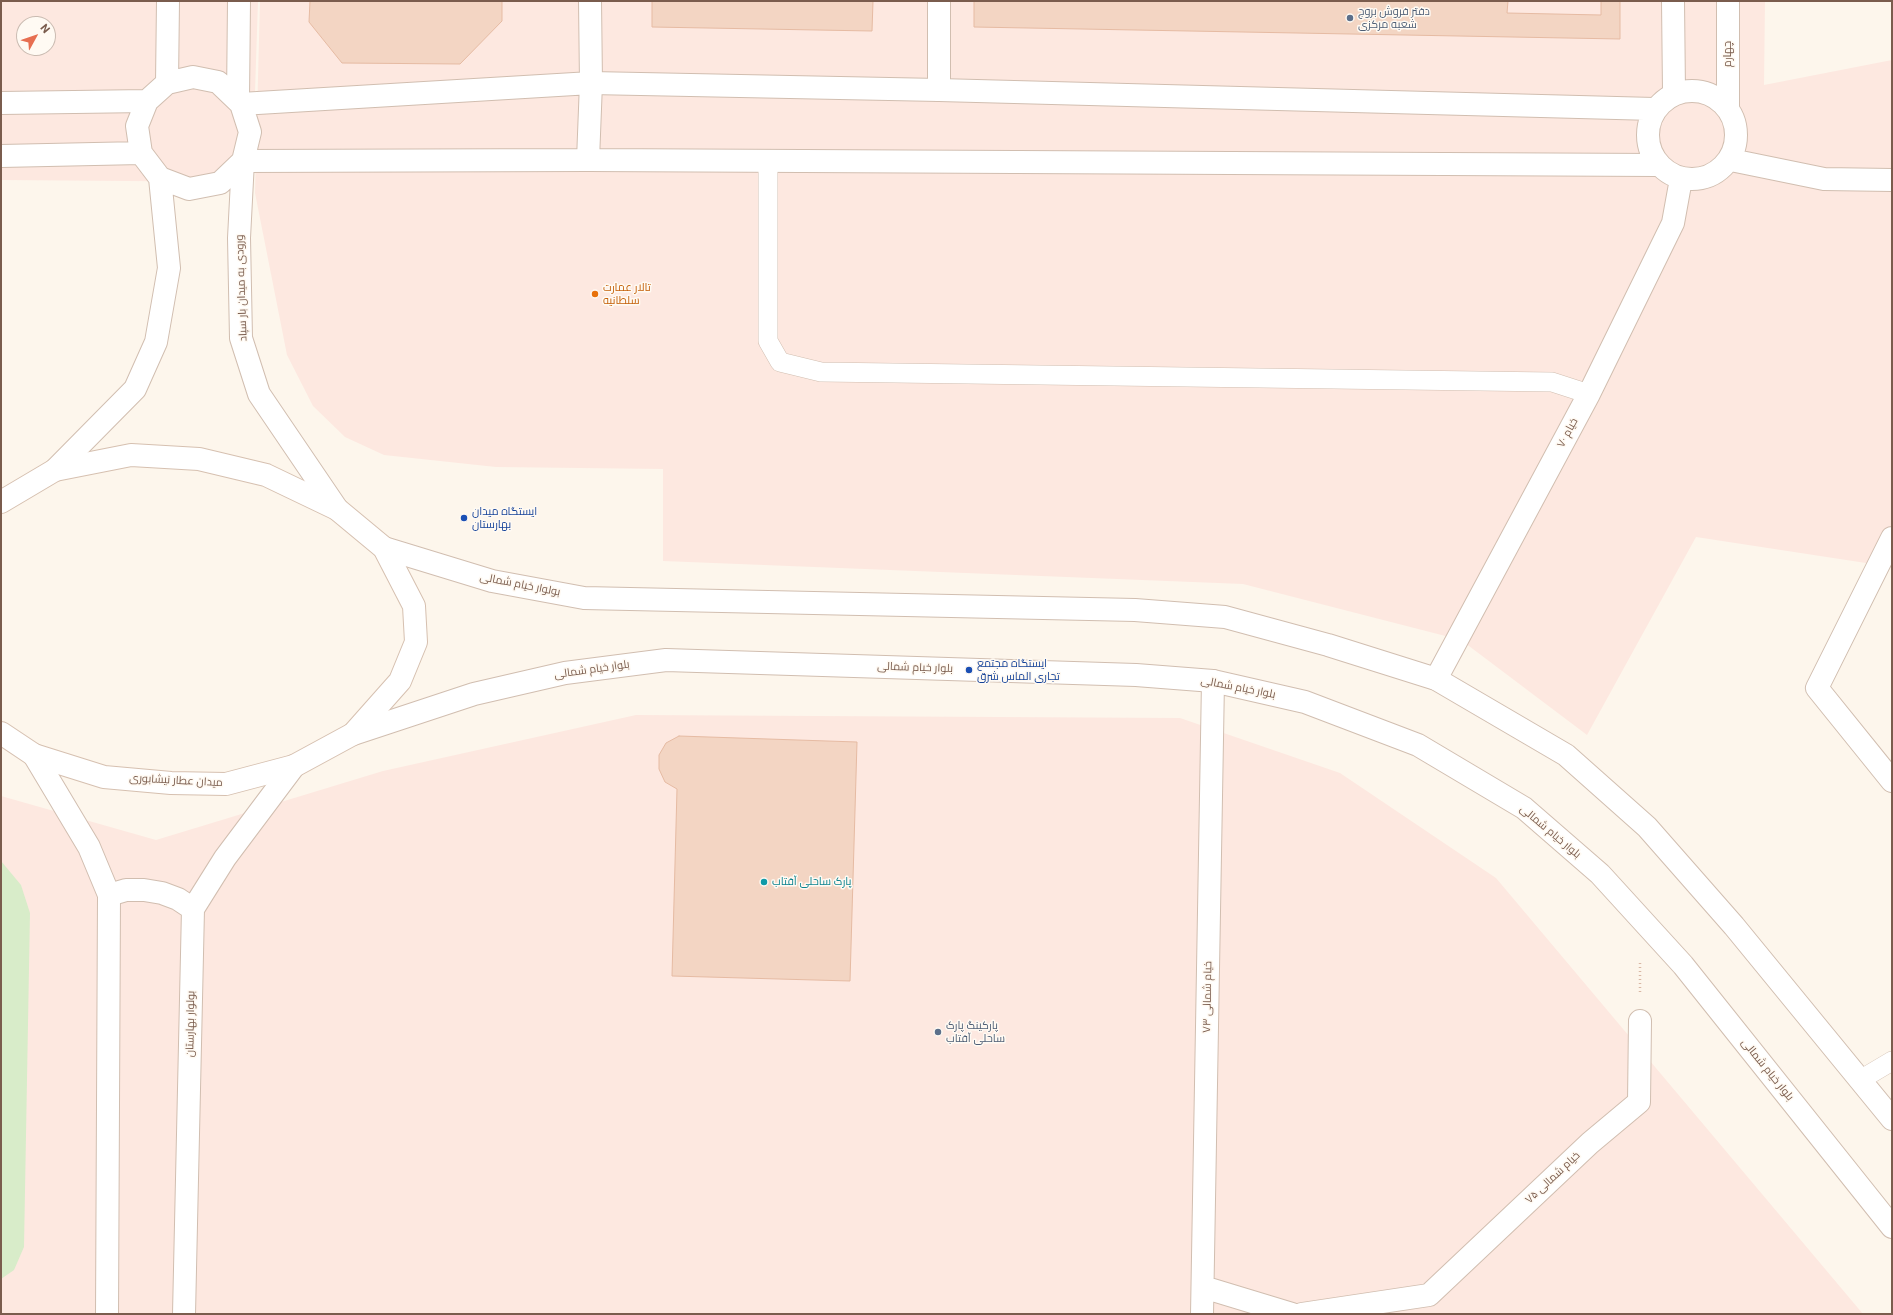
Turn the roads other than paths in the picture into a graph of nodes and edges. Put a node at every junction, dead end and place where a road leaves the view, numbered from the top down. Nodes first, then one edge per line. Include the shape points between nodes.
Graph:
1 (168, 1) edge
2 (239, 1) edge
3 (590, 1) edge
4 (939, 1) edge
5 (1673, 1) edge
6 (1728, 1) edge
7 (167, 83) junction
8 (591, 83) junction
9 (939, 90) junction
10 (1674, 92) junction
11 (147, 101) junction
12 (240, 101) junction
13 (1, 103) edge
14 (1728, 106) junction
15 (1654, 109) junction
16 (141, 153) junction
17 (1, 156) edge
18 (588, 160) junction
19 (1731, 160) junction
20 (243, 161) junction
21 (768, 161) junction
22 (1658, 165) junction
23 (160, 178) junction
24 (1682, 180) junction
25 (1892, 180) edge
26 (1589, 394) junction
27 (55, 470) junction
28 (1, 502) edge
29 (337, 509) junction
30 (1892, 538) edge
31 (384, 548) junction
32 (1436, 679) junction
33 (1213, 681) junction
34 (1, 733) edge
35 (352, 734) junction
36 (34, 755) junction
37 (294, 766) junction
38 (1892, 781) edge
39 (109, 895) junction
40 (193, 909) junction
41 (1640, 1021) road end
42 (1892, 1061) edge
43 (1860, 1080) junction
44 (1892, 1119) edge
45 (1892, 1227) edge
46 (1203, 1287) junction
47 (107, 1314) edge
48 (184, 1314) edge
49 (1202, 1314) edge
50 (1292, 1314) edge
51 (1302, 1314) edge

1 - 7 street
2 - 12 street
3 - 8 street
4 - 9 street
5 - 10 street
6 - 14 street, چهارم
7 - 11 street
7 - 12 street via 193,77 218,82
8 - 9 street
8 - 12 street
8 - 18 street
9 - 15 street
10 - 14 street via 1703,90
10 - 15 street
11 - 13 street
11 - 16 street via 137,126
12 - 20 street via 250,132
14 - 19 street via 1738,133
15 - 22 street via 1646,137
16 - 17 street
16 - 23 street
18 - 20 street
18 - 21 street
19 - 24 street via 1710,178
19 - 25 street via 1824,179
20 - 23 street via 220,183 189,189
20 - 29 street, ورودی به میدان بار سپاد via 239,238 241,338 259,394
21 - 22 street
21 - 26 lane via 768,341 780,362 821,372 1552,382
22 - 24 street
23 - 27 street via 169,268 156,342 136,389
24 - 26 street, خیام ۷۰ via 1673,223
26 - 32 street, خیام ۷۰
27 - 28 street
27 - 29 street via 131,455 199,459 266,475
29 - 31 street
30 - 38 street via 1817,688
31 - 32 street, بولوار خیام شمالی via 492,581 584,598 1135,610 1225,617 1328,645
31 - 35 street, میدان عطار نیشابوری via 414,606 416,642 400,680
32 - 43 street via 1566,755 1647,827 1734,926
33 - 35 street, بلوار خیام شمالی via 1121,674 666,660 565,673 474,694
33 - 45 street, بلوار خیام شمالی via 1305,702 1418,745 1524,808 1600,874 1683,965
33 - 46 street, خیام شمالی ۷۳
34 - 36 street, میدان عطار نیشابوری
35 - 37 street, میدان عطار نیشابوری
36 - 37 street, میدان عطار نیشابوری via 104,777 171,783 226,784
36 - 39 street via 89,847
37 - 40 street via 224,858
39 - 40 street via 126,890 162,893 178,899
39 - 47 street
40 - 48 street, بولوار بهارستان
41 - 51 street, خیام شمالی ۷۵ via 1639,1102 1590,1143 1429,1295
42 - 43 lane
43 - 44 street
46 - 49 street, خیام شمالی ۷۳
46 - 50 street

